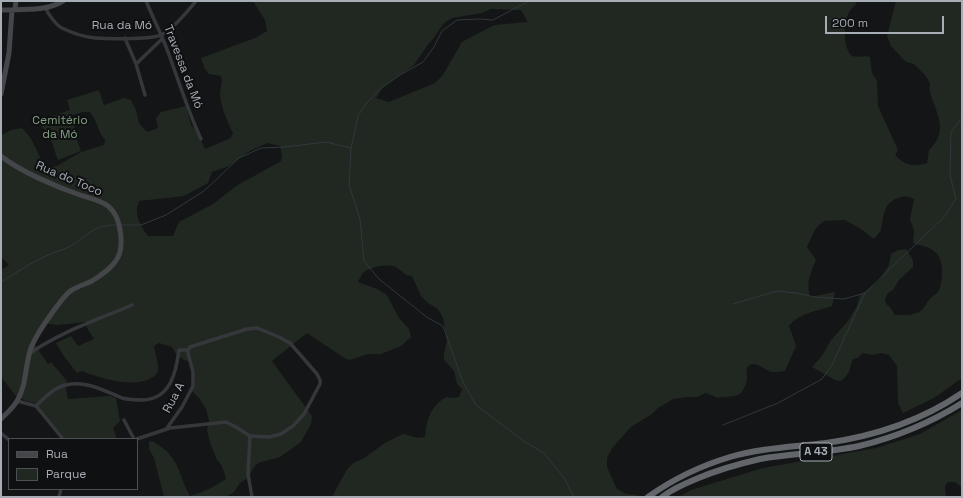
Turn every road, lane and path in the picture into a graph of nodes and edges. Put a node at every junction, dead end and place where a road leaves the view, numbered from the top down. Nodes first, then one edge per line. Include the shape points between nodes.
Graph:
1 (16, 1) edge
2 (63, 1) edge
3 (146, 1) edge
4 (196, 1) edge
5 (45, 7) junction
6 (13, 9) junction
7 (1, 10) edge
8 (161, 37) junction
9 (125, 38) junction
10 (136, 64) junction
11 (1, 94) edge
12 (145, 95) dead end
13 (201, 139) dead end
14 (1, 156) edge
15 (132, 305) dead end
16 (188, 350) junction
17 (29, 354) junction
18 (962, 393) edge
19 (17, 401) junction
20 (962, 402) edge
21 (36, 406) junction
22 (1, 419) edge
23 (124, 420) dead end
24 (166, 429) junction
25 (250, 436) junction
26 (62, 438) edge
27 (134, 438) edge
28 (138, 438) edge
29 (664, 495) edge
30 (252, 497) edge
31 (648, 497) edge

1 - 6 street
2 - 5 street
3 - 8 street, Travessa da Mó
4 - 8 street, Rua da Mó
5 - 6 street
5 - 9 street, Rua da Mó via 61,28 89,37
6 - 7 street
6 - 11 street via 9,53
8 - 9 street, Rua da Mó
8 - 10 street
8 - 13 street, Travessa da Mó
9 - 10 street
10 - 12 street
14 - 17 street, Rua do Toco via 55,186 109,206 119,227 122,242 121,253 115,262 62,299 34,341
15 - 17 street via 74,329
16 - 21 street via 179,350 175,375 166,391 158,397 134,400 93,386 66,385 56,389
16 - 24 street, Rua A via 193,386
16 - 25 street via 190,347 257,328 290,343 317,374 320,384 304,414 293,426 281,434 269,437
17 - 19 street
18 - 31 highway, A 43 via 902,425 851,439 730,457 688,473
19 - 21 street
19 - 22 street
20 - 29 highway, A 43 via 922,425 891,437 844,448 732,465
21 - 26 street
23 - 27 street
24 - 25 street via 226,422
24 - 28 street
25 - 30 street via 248,474

